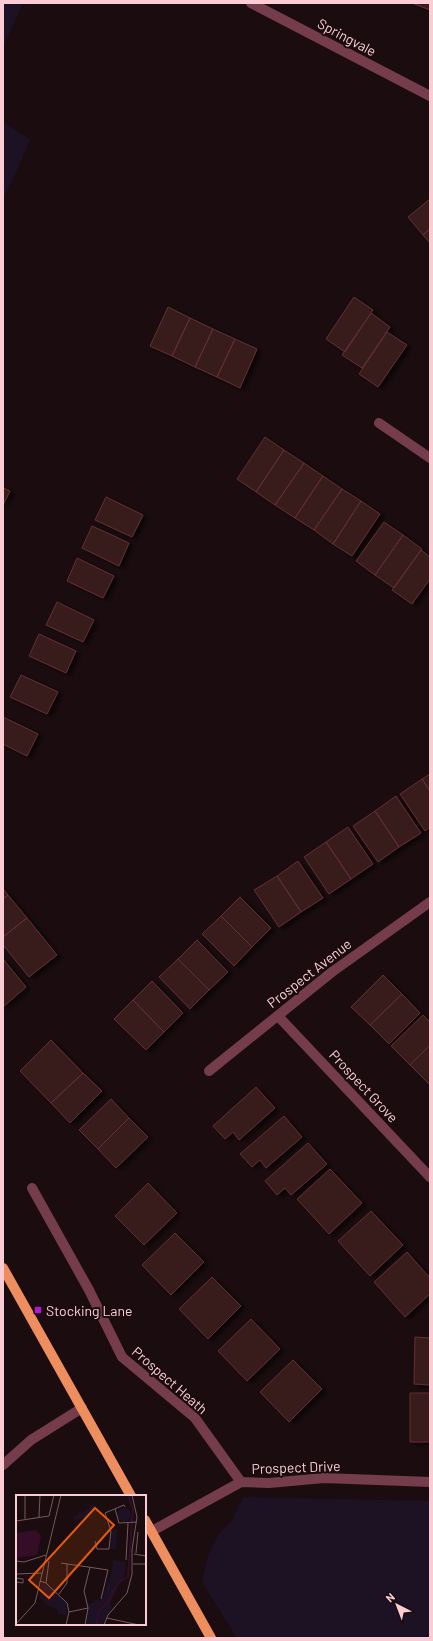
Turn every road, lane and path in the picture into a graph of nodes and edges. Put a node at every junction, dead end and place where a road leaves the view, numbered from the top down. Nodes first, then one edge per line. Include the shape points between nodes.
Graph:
1 (251, 3) edge
2 (430, 96) edge
3 (379, 423) dead end
4 (430, 458) edge
5 (430, 902) edge
6 (278, 1016) junction
7 (209, 1072) dead end
8 (430, 1177) edge
9 (32, 1188) dead end
10 (3, 1268) edge
11 (82, 1408) junction
12 (3, 1465) edge
13 (241, 1482) junction
14 (430, 1482) edge
15 (130, 1495) edge
16 (146, 1522) edge
17 (152, 1531) junction
18 (211, 1638) edge

1 - 2 street, Springvale
3 - 4 street
5 - 6 street, Prospect Avenue via 332,972
6 - 7 street, Prospect Avenue
6 - 8 street, Prospect Grove
9 - 13 street, Prospect Heath via 89,1290 122,1357 195,1418
10 - 11 main road
11 - 12 street via 31,1440
11 - 15 main road
13 - 14 street, Prospect Drive via 269,1483 324,1478
13 - 17 street, Prospect Drive
16 - 17 main road
17 - 18 main road

